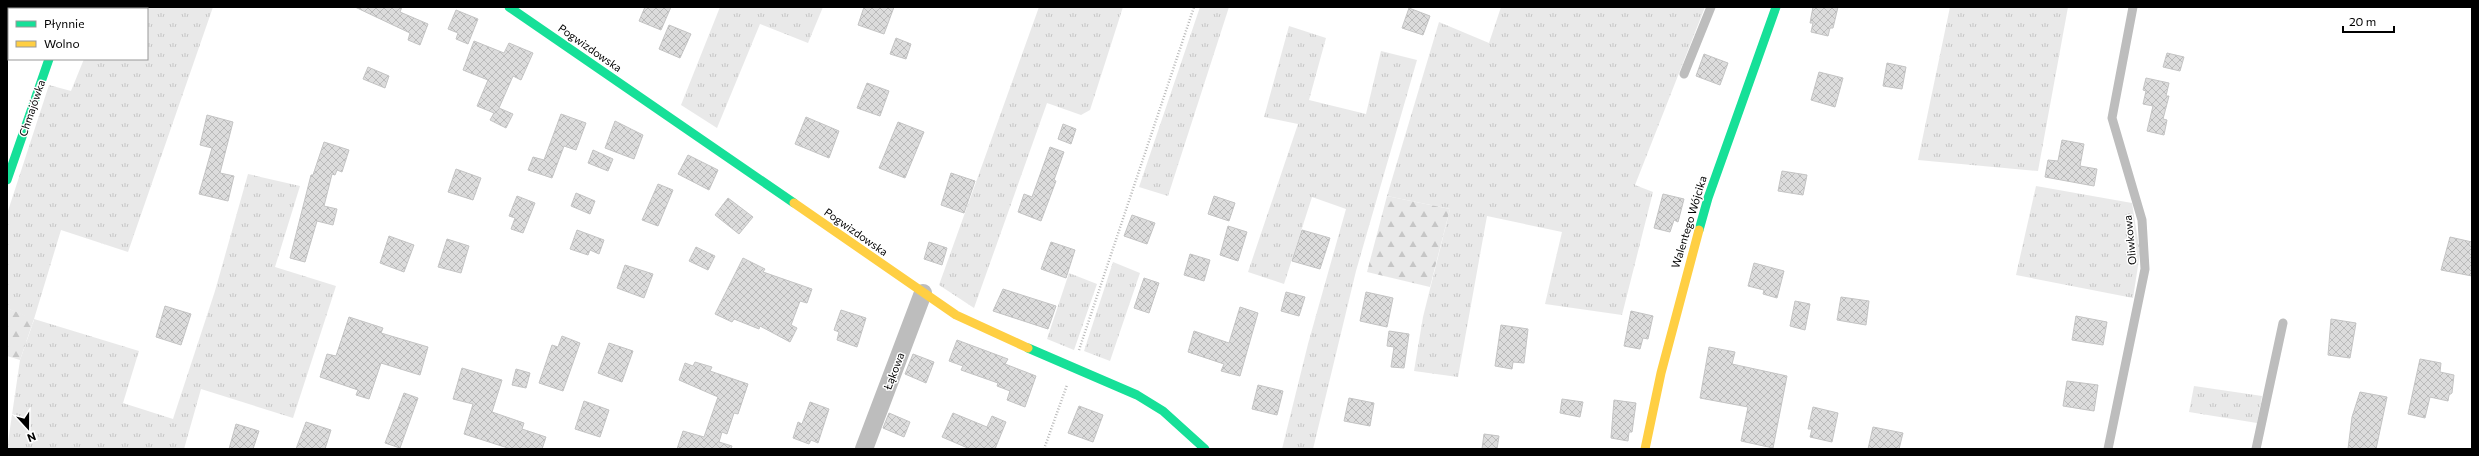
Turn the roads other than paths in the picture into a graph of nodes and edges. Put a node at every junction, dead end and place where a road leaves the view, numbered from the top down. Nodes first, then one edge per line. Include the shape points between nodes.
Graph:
1 (509, 7) edge
2 (1711, 7) edge
3 (1776, 7) edge
4 (2133, 7) edge
5 (49, 60) edge
6 (1684, 74) dead end
7 (7, 180) edge
8 (923, 293) junction
9 (2283, 324) dead end
10 (864, 449) edge
11 (1205, 449) edge
12 (1646, 449) edge
13 (2108, 449) edge
14 (2256, 449) edge

1 - 8 street, Pogwizdowska
2 - 6 lane
3 - 12 street, Walentego Wójcika via 1708,198 1661,373
4 - 13 lane, Oliwkowa via 2112,118 2142,220 2145,269
5 - 7 street, Chmajówka
8 - 10 street, Łąkowa
8 - 11 street, Pogwizdowska via 979,327 1137,395 1168,416
9 - 14 lane

